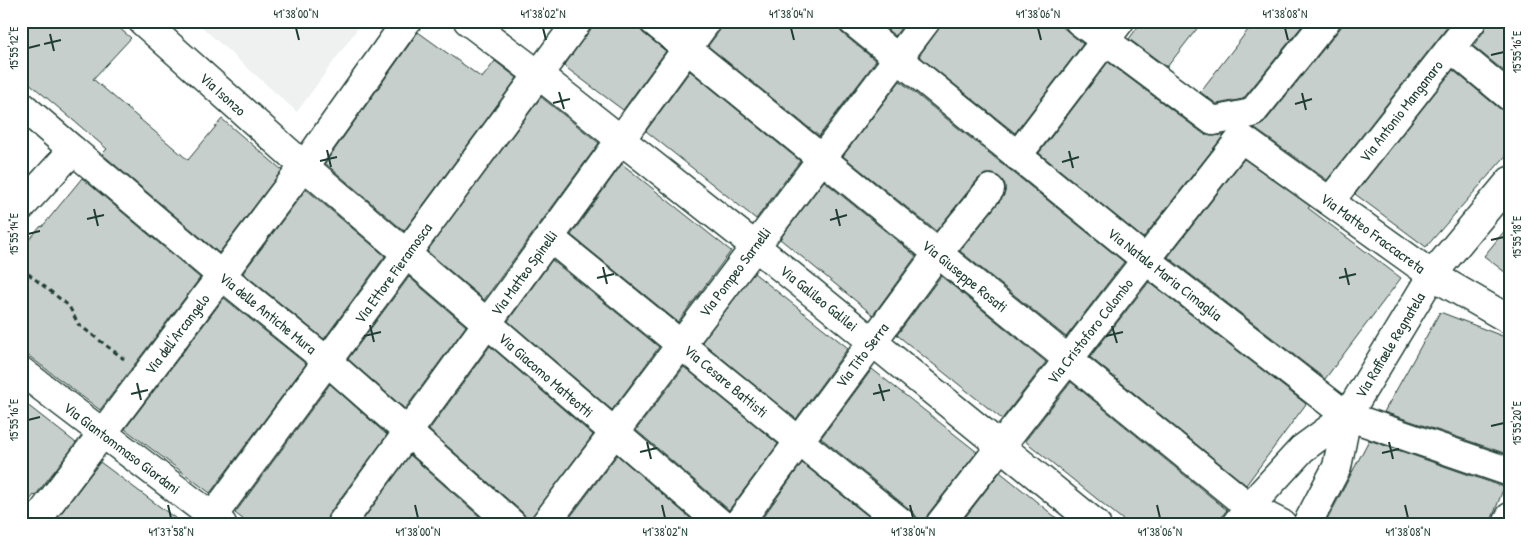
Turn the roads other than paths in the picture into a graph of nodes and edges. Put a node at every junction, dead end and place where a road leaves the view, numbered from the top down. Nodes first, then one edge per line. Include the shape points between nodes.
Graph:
1 (142, 21) edge
2 (407, 21) edge
3 (468, 21) edge
4 (578, 21) edge
5 (653, 21) edge
6 (706, 21) edge
7 (852, 21) edge
8 (926, 21) edge
9 (1079, 21) edge
10 (1326, 21) edge
11 (1472, 21) edge
12 (1113, 31) edge
13 (687, 48) junction
14 (1451, 48) junction
15 (898, 58) junction
16 (539, 75) junction
17 (1510, 98) edge
18 (21, 105) edge
19 (1241, 138) joint
20 (620, 140) junction
21 (72, 150) junction
22 (1017, 156) junction
23 (822, 158) junction
24 (304, 166) junction
25 (1510, 181) edge
26 (990, 189) dead end
27 (1330, 202) junction
28 (21, 207) edge
29 (549, 237) junction
30 (755, 246) junction
31 (406, 254) junction
32 (938, 254) junction
33 (1146, 260) junction
34 (221, 275) junction
35 (1432, 275) junction
36 (1510, 320) edge
37 (487, 324) junction
38 (872, 342) junction
39 (682, 344) junction
40 (1068, 360) junction
41 (327, 361) junction
42 (21, 372) edge
43 (1347, 416) junction
44 (407, 432) junction
45 (102, 433) junction
46 (614, 433) junction
47 (799, 441) junction
48 (1000, 447) junction
49 (1510, 472) edge
50 (1242, 515) edge
51 (1510, 517) edge
52 (351, 520) edge
53 (21, 521) edge
54 (214, 521) edge
55 (25, 524) edge
56 (34, 524) edge
57 (512, 524) edge
58 (545, 524) edge
59 (721, 524) edge
60 (738, 524) edge
61 (903, 524) edge
62 (940, 524) edge
63 (1096, 524) edge
64 (1282, 524) edge
65 (1307, 524) edge
66 (1507, 524) edge

1 - 24 street, Via Isonzo
2 - 24 street, Via dell'Arcangelo
3 - 16 street, Via Galileo Galilei
4 - 16 street, Via Ettore Fieramosca
5 - 13 street, Via Giuseppe Rosati
6 - 13 street, Via Matteo Spinelli
7 - 15 street, Via Natale Maria Cimaglia
8 - 15 street, Via Pompeo Sarnelli
9 - 12 street
10 - 12 street via 1252,113 1214,121
11 - 14 street, Via Antonio Manganaro
12 - 22 street
13 - 20 street, Via Matteo Spinelli
13 - 23 street, Via Giuseppe Rosati
14 - 17 street
14 - 27 street, Via Antonio Manganaro
15 - 22 street, Via Natale Maria Cimaglia
15 - 23 street, Via Pompeo Sarnelli
16 - 20 street, Via Galileo Galilei
16 - 31 street, Via Ettore Fieramosca
18 - 21 street, Via delle Antiche Mura
19 - 27 street, Via Matteo Fraccacreta
19 - 33 street, Via Cristoforo Colombo
20 - 29 street, Via Matteo Spinelli
20 - 30 street, Via Galileo Galilei
21 - 28 street
21 - 34 street, Via delle Antiche Mura
22 - 33 street, Via Natale Maria Cimaglia
23 - 30 street, Via Pompeo Sarnelli
23 - 32 street, Via Giuseppe Rosati
24 - 31 street, Via Giacomo Matteotti
24 - 34 street, Via dell'Arcangelo
25 - 35 street, Via Raffaele Regnatela
26 - 32 street, Via Tito Serra
27 - 35 street, Via Matteo Fraccacreta
29 - 37 street, Via Matteo Spinelli
29 - 39 street, Via Cesare Battisti
30 - 38 street, Via Galileo Galilei
30 - 39 street, Via Pompeo Sarnelli
31 - 37 street, Via Giacomo Matteotti
31 - 41 street, Via Ettore Fieramosca
32 - 38 street, Via Tito Serra
32 - 40 street, Via Giuseppe Rosati
33 - 40 street, Via Cristoforo Colombo
33 - 43 street, Via Natale Maria Cimaglia
34 - 41 street, Via delle Antiche Mura
34 - 45 street, Via dell'Arcangelo
35 - 36 street, Via Matteo Fraccacreta
35 - 43 street, Via Raffaele Regnatela
37 - 44 street, Via Matteo Spinelli
37 - 46 street, Via Giacomo Matteotti
38 - 47 street, Via Tito Serra
38 - 48 street, Via Galileo Galilei
39 - 46 street, Via Pompeo Sarnelli
39 - 47 street, Via Cesare Battisti
40 - 48 street, Via Cristoforo Colombo
40 - 50 street, Via Giuseppe Rosati
41 - 44 street, Via delle Antiche Mura
41 - 54 street, Via Ettore Fieramosca
42 - 45 street, Via Giantommaso Giordani
43 - 49 street, Via Natale Maria Cimaglia
43 - 50 street via 1302,449
43 - 65 street via 1337,467
44 - 52 street, Via Matteo Spinelli
44 - 57 street, Via delle Antiche Mura
45 - 54 street, Via Giantommaso Giordani
45 - 56 street, Via dell'Arcangelo
46 - 58 street, Via Pompeo Sarnelli
46 - 59 street, Via Giacomo Matteotti
47 - 60 street, Via Tito Serra
47 - 61 street, Via Cesare Battisti
48 - 62 street, Via Cristoforo Colombo
48 - 63 street, Via Galileo Galilei
50 - 64 street, Via Giuseppe Rosati
51 - 66 street
53 - 55 street

